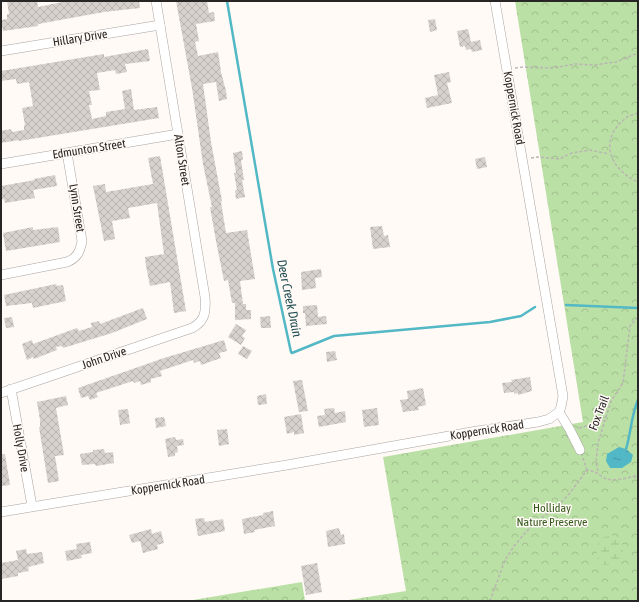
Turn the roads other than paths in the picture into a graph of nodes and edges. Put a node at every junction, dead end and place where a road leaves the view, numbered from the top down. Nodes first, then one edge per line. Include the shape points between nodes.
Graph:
1 (156, 1) edge
2 (495, 1) edge
3 (160, 25) junction
4 (1, 51) edge
5 (178, 134) junction
6 (67, 153) junction
7 (1, 164) edge
8 (1, 275) edge
9 (203, 318) joint
10 (11, 389) junction
11 (1, 393) edge
12 (559, 412) junction
13 (580, 450) road end
14 (32, 506) junction
15 (1, 512) edge

1 - 3 street, Alton Street
2 - 12 street, Koppernick Road via 563,396
3 - 4 street, Hillary Drive
3 - 5 street, Alton Street
5 - 6 street, Edmunton Street
5 - 9 street, Alton Street via 205,297 206,309
6 - 7 street, Edmunton Street
6 - 8 street, Lynn Street via 82,241 79,252 67,262
9 - 10 street, John Drive via 192,328
10 - 11 street, John Drive
10 - 14 street, Holly Drive
12 - 13 street
12 - 14 street, Koppernick Road via 538,422
14 - 15 street, Koppernick Road

